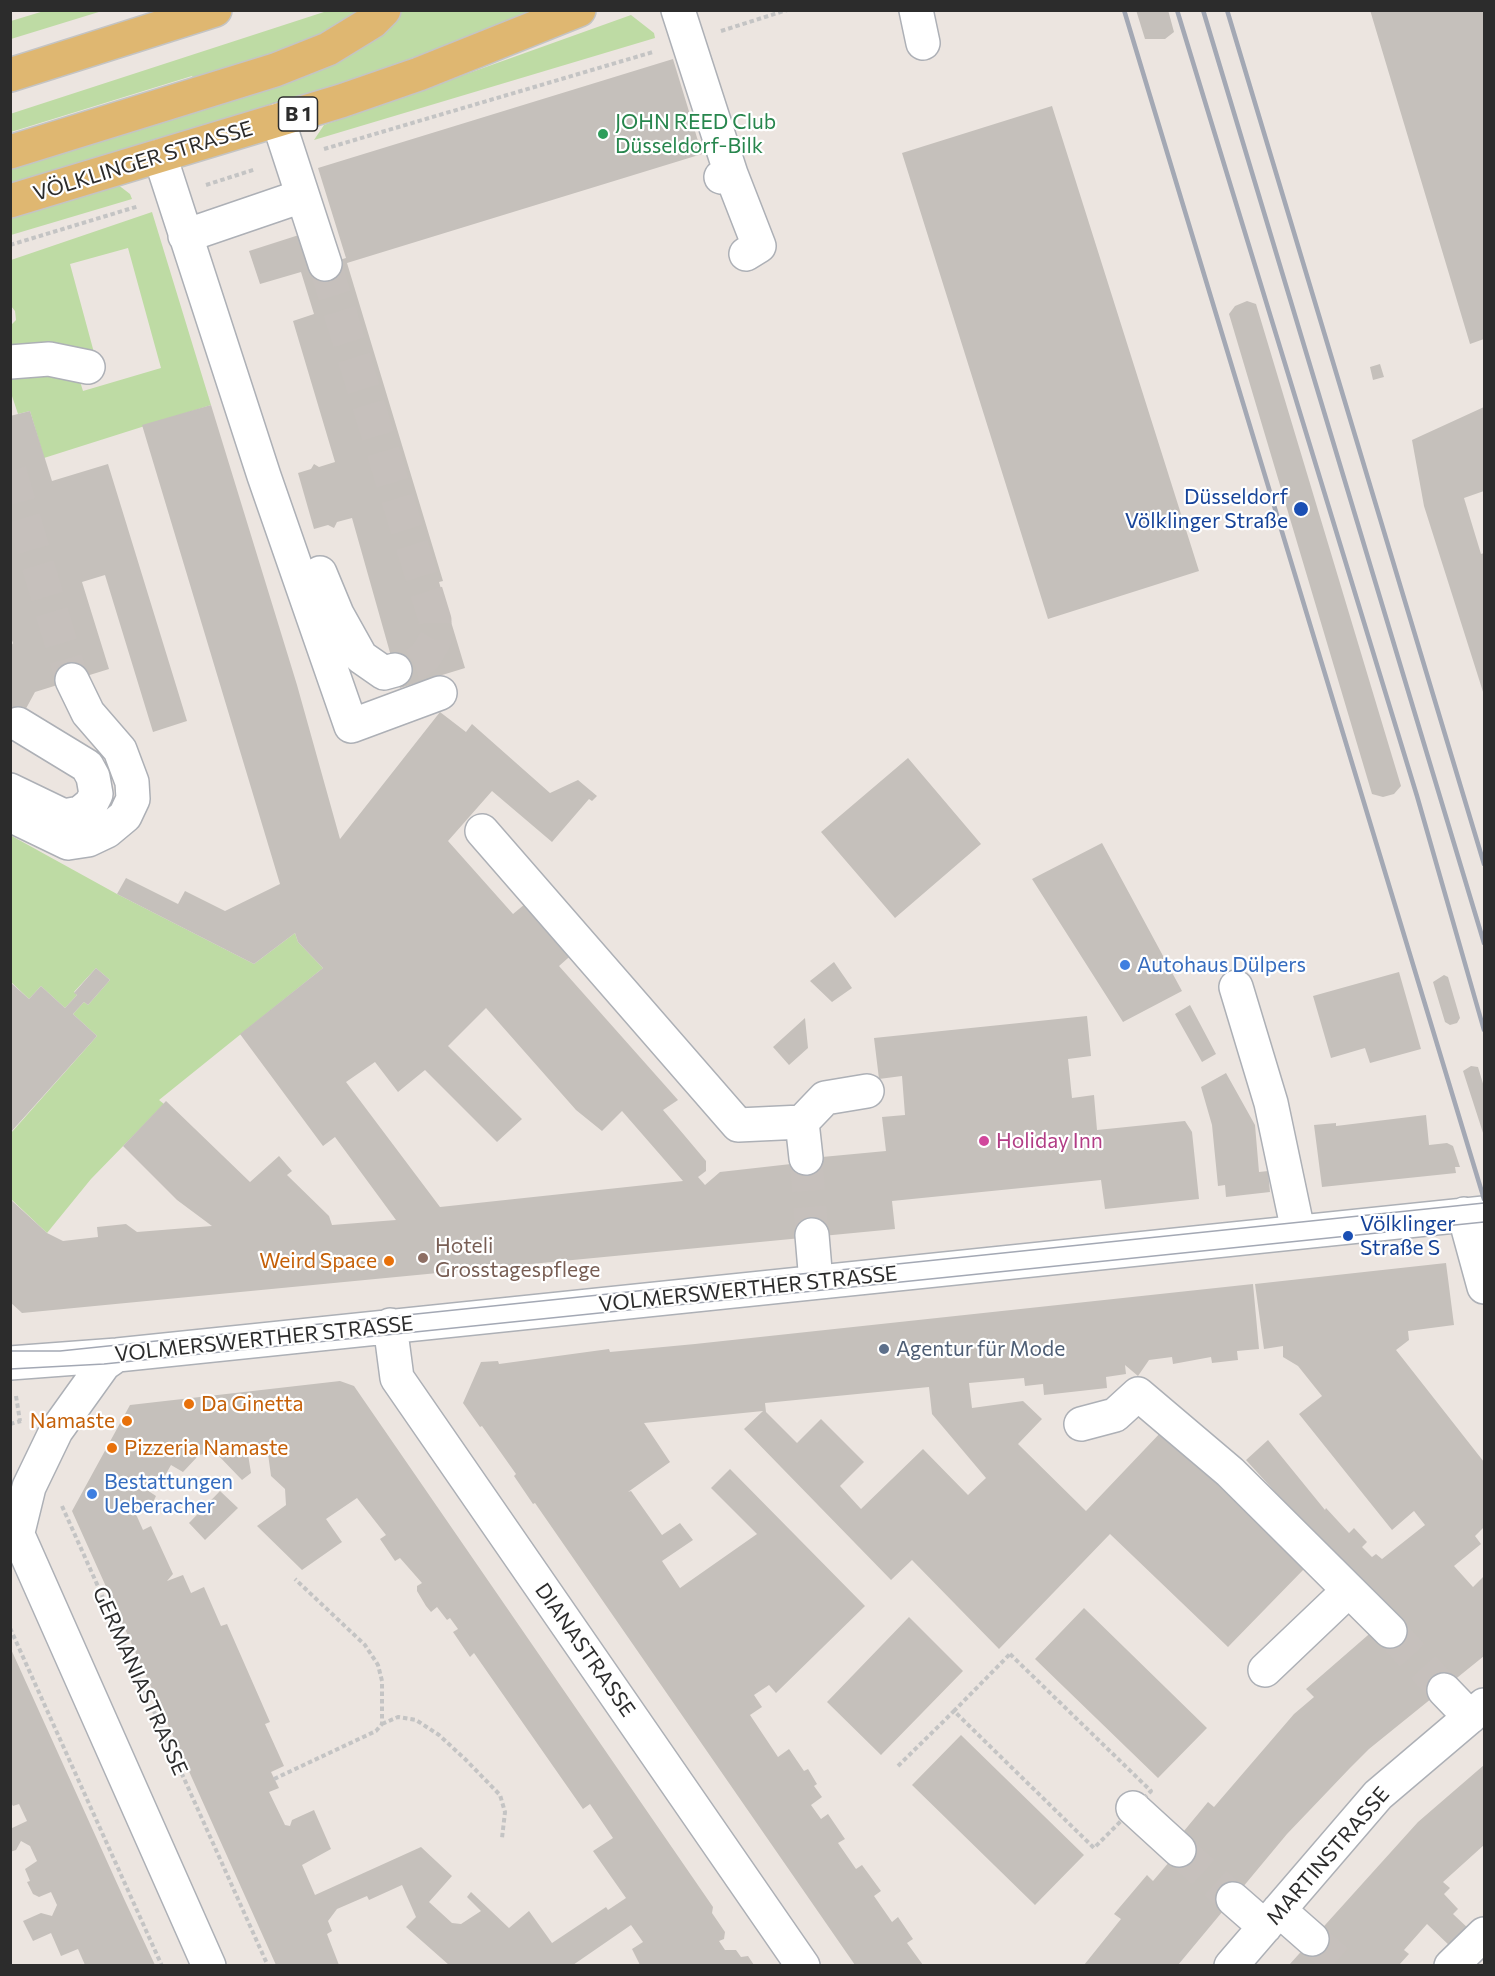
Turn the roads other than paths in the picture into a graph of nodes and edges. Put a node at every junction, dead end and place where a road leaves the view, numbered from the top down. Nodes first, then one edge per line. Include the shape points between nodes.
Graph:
1 (215, 10) edge
2 (384, 10) edge
3 (579, 10) edge
4 (678, 10) edge
5 (916, 10) edge
6 (923, 43) dead end
7 (10, 75) edge
8 (278, 120) junction
9 (10, 152) edge
10 (160, 156) junction
11 (302, 196) junction
12 (10, 201) edge
13 (185, 236) junction
14 (746, 254) dead end
15 (325, 264) tunnel mouth
16 (10, 362) edge
17 (88, 367) dead end
18 (264, 476) junction
19 (395, 670) tunnel mouth
20 (72, 680) tunnel mouth
21 (440, 693) dead end
22 (18, 724) dead end
23 (10, 790) edge
24 (10, 815) edge
25 (483, 831) dead end
26 (1236, 987) dead end
27 (867, 1091) dead end
28 (802, 1122) junction
29 (806, 1158) tunnel mouth
30 (1474, 1214) edge
31 (1298, 1231) junction
32 (813, 1236) tunnel mouth
33 (816, 1282) junction
34 (1485, 1287) edge
35 (390, 1325) junction
36 (117, 1355) junction
37 (10, 1363) edge
38 (1081, 1424) dead end
39 (14, 1526) edge
40 (1348, 1591) junction
41 (1390, 1631) tunnel mouth
42 (1265, 1670) dead end
43 (1444, 1690) tunnel mouth
44 (1477, 1711) edge
45 (1133, 1808) road end
46 (1179, 1850) tunnel mouth
47 (1233, 1899) tunnel mouth
48 (1272, 1919) junction
49 (1485, 1934) edge
50 (1312, 1939) tunnel mouth
51 (209, 1965) edge
52 (803, 1965) edge
53 (1231, 1965) edge
54 (1451, 1965) edge

1 - 7 main road
2 - 9 main road via 328,49 275,70
3 - 8 main road, VÖLKLINGER STRASSE / B 1 via 419,74
4 - 14 street via 726,175 759,246
5 - 6 street
8 - 10 main road, VÖLKLINGER STRASSE / B 1
8 - 11 street
10 - 12 main road, VÖLKLINGER STRASSE / B 1
10 - 13 street
11 - 13 street
11 - 15 street
13 - 18 street
16 - 17 street via 49,359
18 - 19 street via 298,522 337,614 361,657 384,673
18 - 21 street via 351,726
20 - 24 street via 93,720 120,750 132,782 133,799 125,816 107,831 88,840 68,843
22 - 23 street via 87,766 96,794 80,813 64,816
25 - 28 street via 738,1125
26 - 31 street via 1271,1103
27 - 28 street via 825,1098
28 - 29 street
30 - 31 street, VOLMERSWERTHER STRASSE
30 - 34 street
31 - 33 street, VOLMERSWERTHER STRASSE
32 - 33 street
33 - 35 street, VOLMERSWERTHER STRASSE
35 - 36 street, VOLMERSWERTHER STRASSE
35 - 52 street, DIANASTRASSE via 397,1378
36 - 37 street, VOLMERSWERTHER STRASSE
36 - 39 street via 104,1364 56,1431
38 - 40 street via 1115,1415 1138,1394 1230,1472
39 - 51 street
40 - 41 street
40 - 42 street
43 - 44 street
44 - 48 street, MARTINSTRASSE via 1378,1795
45 - 46 street
47 - 48 street
48 - 50 street
48 - 53 street, MARTINSTRASSE
49 - 54 street

